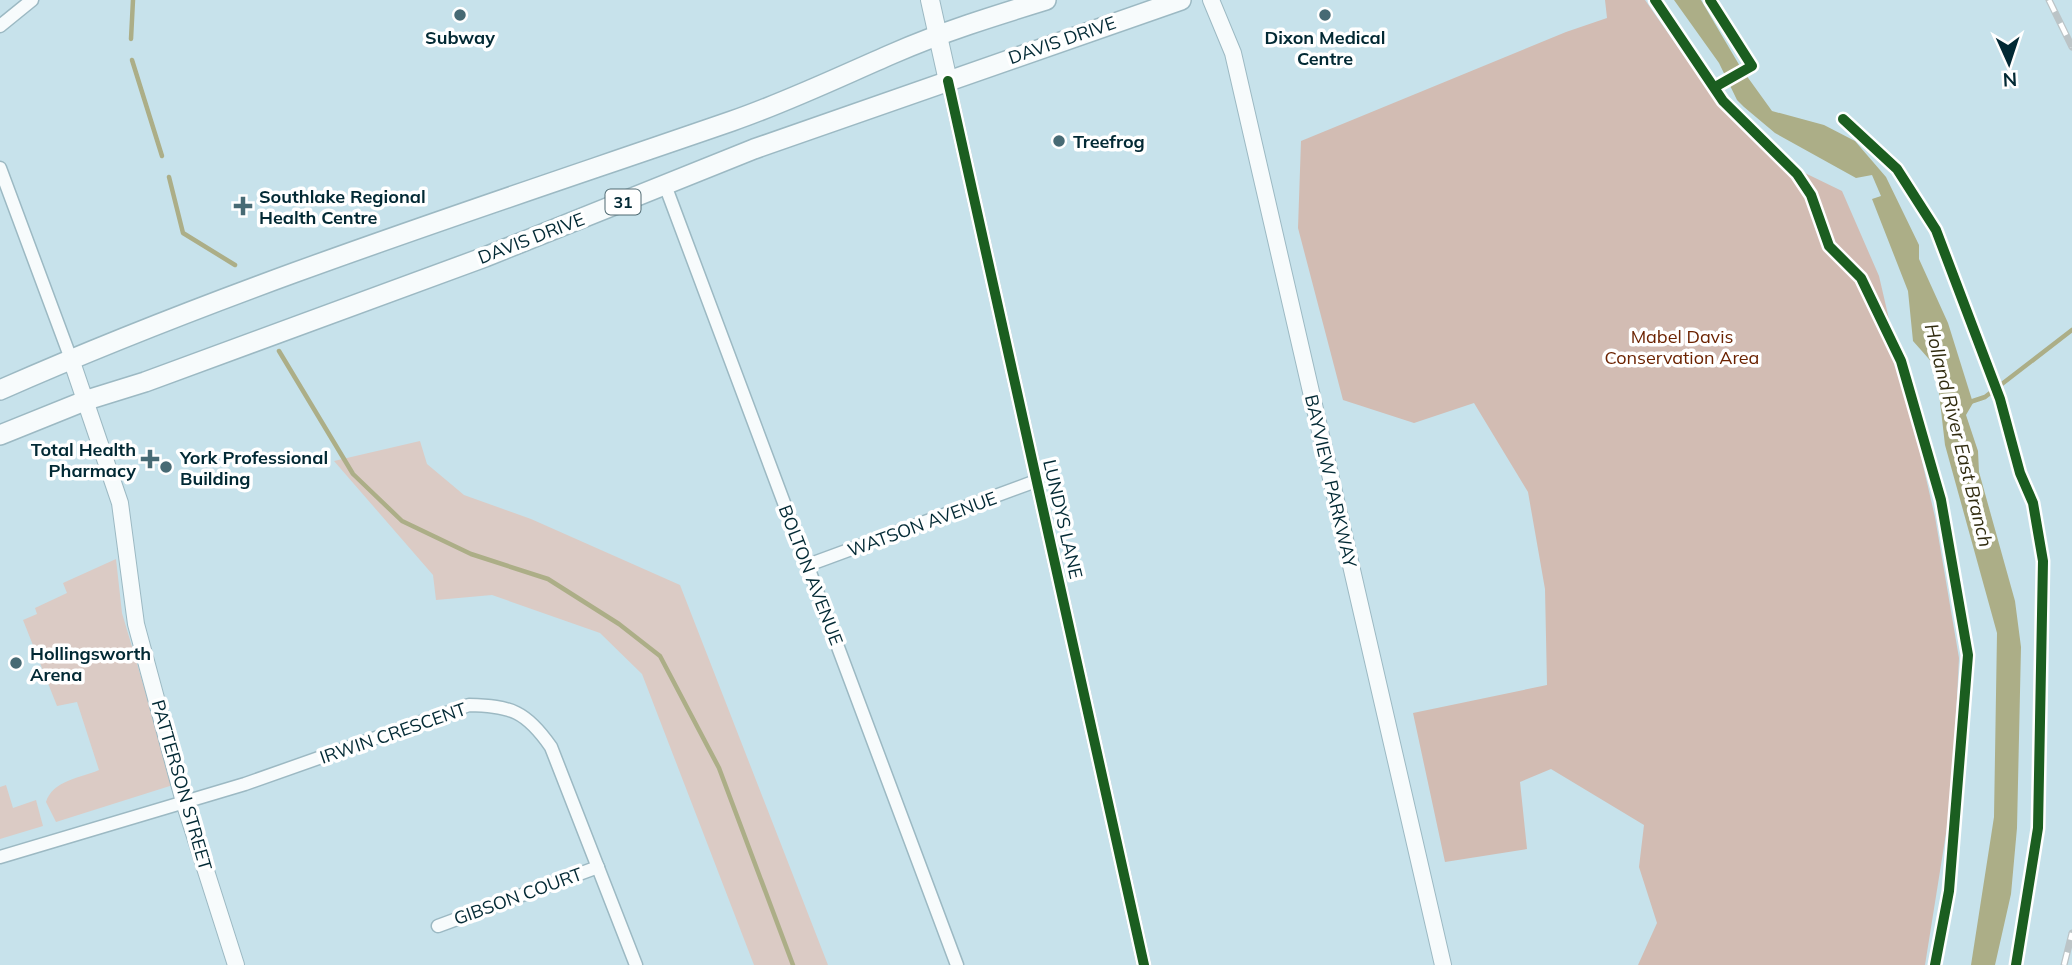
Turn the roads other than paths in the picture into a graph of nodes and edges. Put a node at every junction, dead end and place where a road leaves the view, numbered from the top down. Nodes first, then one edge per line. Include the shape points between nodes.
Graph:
1 (32, 0) edge
2 (930, 0) edge
3 (1046, 0) edge
4 (1181, 0) edge
5 (1211, 0) edge
6 (0, 26) edge
7 (938, 36) junction
8 (948, 81) junction
9 (0, 168) edge
10 (665, 185) junction
11 (71, 359) junction
12 (0, 390) edge
13 (87, 400) junction
14 (0, 435) edge
15 (1036, 481) junction
16 (808, 565) junction
17 (184, 802) junction
18 (0, 857) edge
19 (598, 867) junction
20 (438, 926) dead end
21 (236, 965) edge
22 (636, 965) edge
23 (957, 965) edge
24 (1144, 965) edge
25 (1443, 965) edge

1 - 6 street
2 - 7 main road
3 - 7 main road, 31
4 - 8 main road, DAVIS DRIVE / 31
5 - 25 street, BAYVIEW PARKWAY via 1233,53
7 - 8 main road
7 - 11 main road, 31 via 735,120 428,224
8 - 10 main road, DAVIS DRIVE / 31
8 - 15 street, LUNDYS LANE
9 - 11 street
10 - 13 main road, DAVIS DRIVE / 31 via 485,257
10 - 16 street, BOLTON AVENUE
11 - 12 main road, 31
11 - 13 street, PATTERSON STREET
13 - 14 main road, DAVIS DRIVE / 31
13 - 17 street, PATTERSON STREET via 121,503 136,624
15 - 16 street, WATSON AVENUE
15 - 24 street, LUNDYS LANE
16 - 23 street, BOLTON AVENUE
17 - 18 street, IRWIN CRESCENT
17 - 19 street, IRWIN CRESCENT via 469,705 500,706 534,723 551,747
17 - 21 street, PATTERSON STREET
19 - 20 street, GIBSON COURT
19 - 22 street, IRWIN CRESCENT

